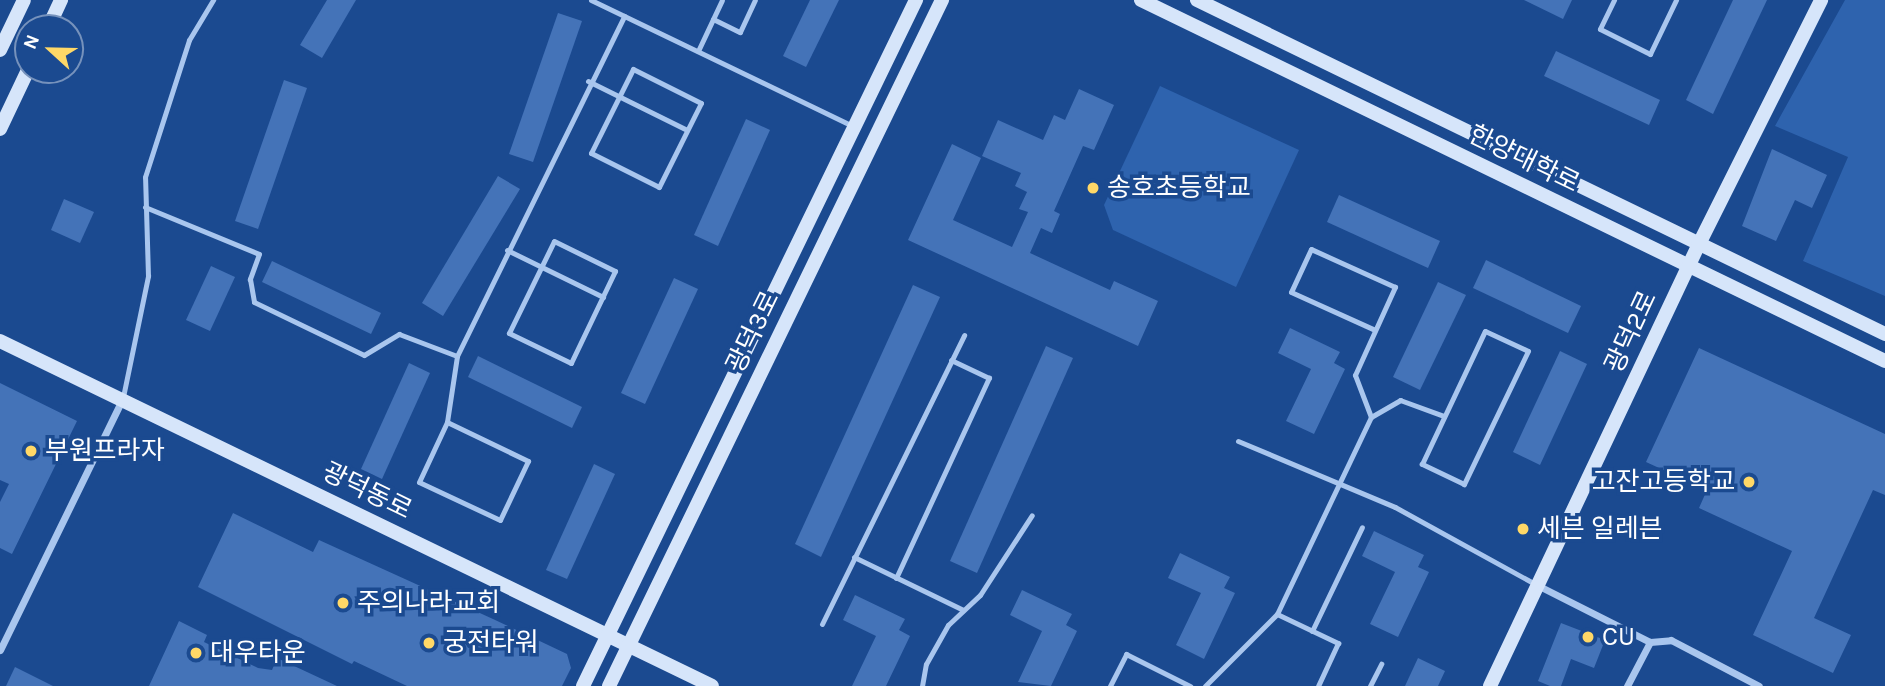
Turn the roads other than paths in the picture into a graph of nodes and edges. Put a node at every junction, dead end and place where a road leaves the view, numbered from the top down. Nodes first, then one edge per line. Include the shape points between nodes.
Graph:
1 (24, 0) edge
2 (213, 0) edge
3 (591, 0) edge
4 (722, 0) edge
5 (755, 0) edge
6 (916, 0) edge
7 (942, 0) edge
8 (1141, 0) edge
9 (1197, 0) edge
10 (1614, 0) edge
11 (1676, 0) edge
12 (1821, 0) edge
13 (603, 3) edge
14 (624, 16) junction
15 (713, 19) junction
16 (0, 50) edge
17 (698, 51) junction
18 (589, 81) junction
19 (21, 84) edge
20 (619, 96) junction
21 (854, 126) junction
22 (0, 129) edge
23 (687, 131) junction
24 (145, 207) junction
25 (1698, 246) junction
26 (507, 250) junction
27 (1689, 266) junction
28 (541, 267) junction
29 (603, 297) junction
30 (1375, 330) junction
31 (1885, 334) edge
32 (964, 335) dead end
33 (0, 341) edge
34 (457, 356) junction
35 (951, 360) junction
36 (1885, 361) edge
37 (122, 400) junction
38 (1444, 416) junction
39 (1371, 417) junction
40 (447, 422) junction
41 (1238, 441) dead end
42 (1340, 483) junction
43 (1031, 515) dead end
44 (1362, 527) dead end
45 (854, 557) junction
46 (896, 578) junction
47 (1539, 586) junction
48 (963, 610) junction
49 (1277, 614) junction
50 (822, 624) dead end
51 (1312, 631) junction
52 (607, 635) junction
53 (1650, 642) junction
54 (628, 645) junction
55 (0, 650) edge
56 (1381, 664) dead end
57 (583, 686) edge
58 (608, 686) edge
59 (712, 686) edge
60 (922, 686) edge
61 (1110, 686) edge
62 (1190, 686) edge
63 (1205, 686) edge
64 (1318, 686) edge
65 (1370, 686) edge
66 (1490, 686) edge
67 (1627, 686) edge
68 (1759, 686) edge

1 - 16 street
2 - 24 lane via 189,40 168,94 145,177
3 - 13 lane
4 - 15 lane
5 - 15 lane via 740,32
6 - 21 street, 광덕3로
7 - 54 street, 광덕3로
8 - 27 street, 한양대학로
9 - 25 street, 한양대학로
10 - 11 lane via 1600,29 1650,54
12 - 25 street, 광덕2로
13 - 14 lane
14 - 17 lane
14 - 18 lane
15 - 17 lane
17 - 21 lane
18 - 20 lane
18 - 26 lane
19 - 22 street
20 - 23 lane
20 - 23 lane via 633,69 701,103
20 - 23 lane via 591,153 659,187
21 - 52 street, 광덕3로
24 - 34 lane via 259,254 250,279 254,302 364,355 399,334
24 - 37 lane via 148,275
25 - 27 street, 광덕2로
25 - 31 street, 한양대학로
26 - 28 lane
26 - 34 lane
27 - 36 street, 한양대학로
27 - 47 street, 광덕2로
28 - 29 lane
28 - 29 lane via 554,241 615,271
28 - 29 lane via 509,333 570,363
30 - 30 lane via 1291,292 1311,248 1395,287
30 - 39 lane via 1355,375
32 - 35 lane
33 - 37 street, 광덕동로
34 - 40 lane
35 - 45 lane
35 - 46 lane via 989,379
37 - 52 street, 광덕동로
37 - 55 street
38 - 38 lane via 1485,331 1528,351 1464,484 1422,464
38 - 39 lane via 1400,400
39 - 42 lane
40 - 40 lane via 419,482 500,520 528,461
41 - 42 lane
42 - 47 lane via 1395,507
42 - 49 lane
43 - 48 lane via 980,595
44 - 51 lane
45 - 46 lane
45 - 50 lane
46 - 48 lane
47 - 53 street
47 - 66 street, 광덕2로
48 - 60 lane via 948,625 926,664
49 - 51 lane
49 - 63 lane
51 - 64 lane via 1338,643
52 - 54 street, 광덕동로
52 - 57 street, 광덕3로
53 - 67 street
53 - 68 street via 1671,640
54 - 58 street, 광덕3로
54 - 59 street, 광덕동로
56 - 65 lane
61 - 62 lane via 1126,654

